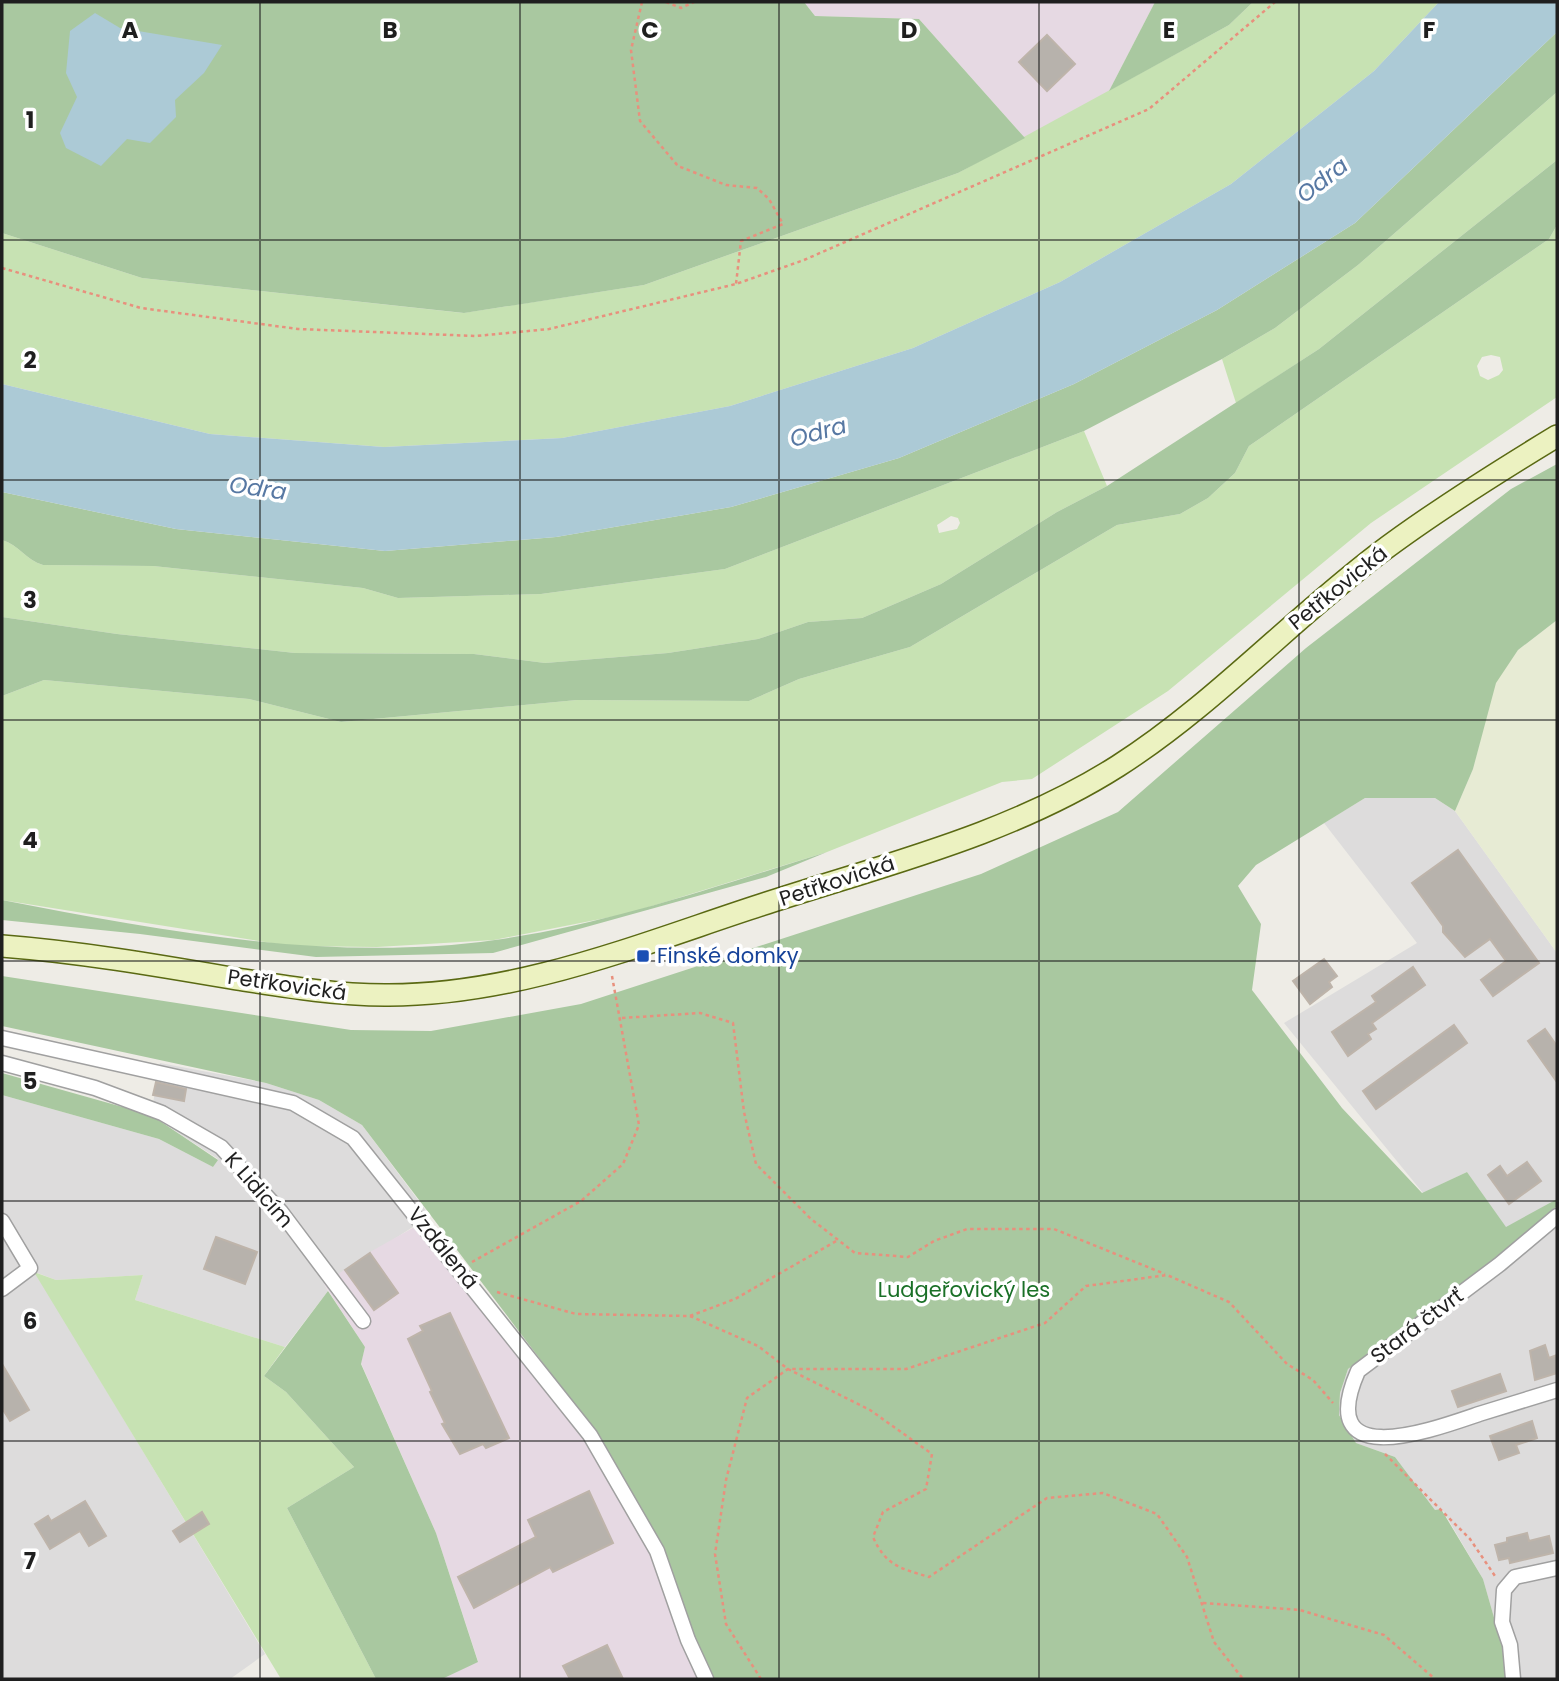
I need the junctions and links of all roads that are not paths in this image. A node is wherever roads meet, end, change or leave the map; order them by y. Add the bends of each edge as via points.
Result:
1 (1557, 436) edge
2 (2, 946) edge
3 (2, 1038) edge
4 (2, 1063) edge
5 (1557, 1216) edge
6 (2, 1221) edge
7 (2, 1289) edge
8 (363, 1321) dead end
9 (1557, 1390) edge
10 (1557, 1569) edge
11 (706, 1679) edge
12 (1513, 1679) edge

1 - 2 street, Petřkovická via 1377,554 1123,763 1069,794 971,837 607,956 486,987 389,995 313,989
3 - 11 street, Vzdálená via 293,1103 353,1138 590,1435 657,1551
4 - 8 street, K Lidicím via 94,1088 162,1113 221,1147 281,1212
5 - 9 street, Stará čtvrť via 1358,1371 1349,1392 1349,1414 1361,1432 1376,1438 1403,1438
6 - 7 street via 30,1268
10 - 12 street via 1515,1577 1504,1590 1502,1622

